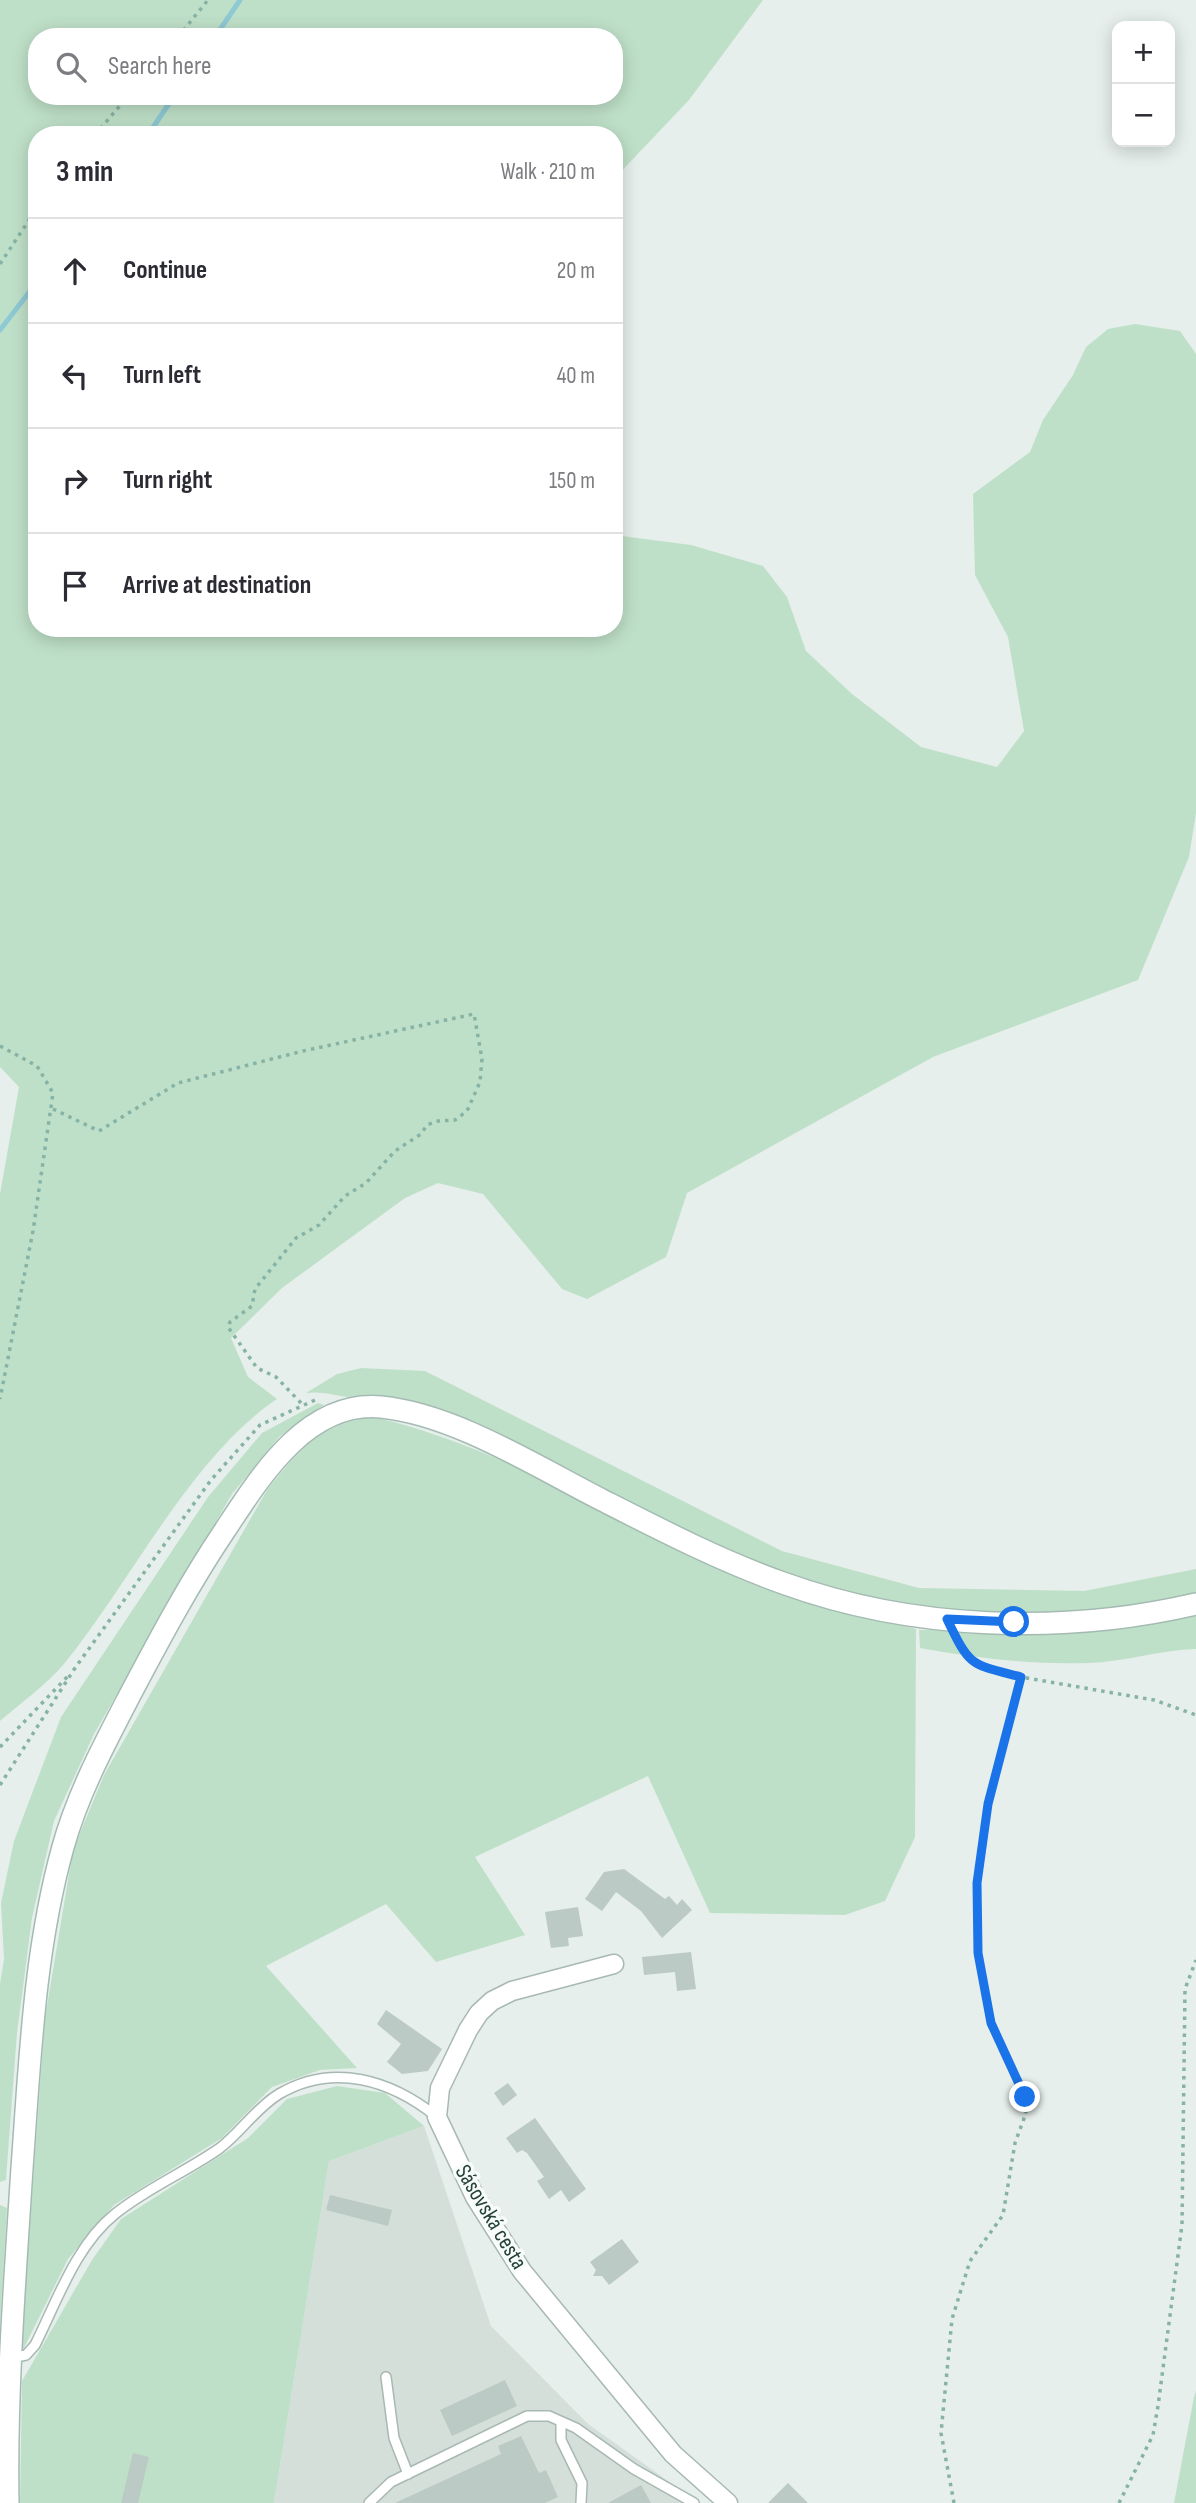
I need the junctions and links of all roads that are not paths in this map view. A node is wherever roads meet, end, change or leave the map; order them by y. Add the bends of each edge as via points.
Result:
1 (1196, 1604) edge
2 (614, 1964) dead end
3 (437, 2117) junction
4 (11, 2358) junction
5 (386, 2377) dead end
6 (561, 2422) junction
7 (408, 2474) junction
8 (8, 2503) edge
9 (369, 2503) edge
10 (582, 2503) edge
11 (694, 2503) edge
12 (727, 2503) edge

1 - 4 street via 1100,1620 947,1619 862,1606 782,1583 423,1416 364,1406 344,1410 307,1430 262,1476 204,1562 95,1764 63,1846 33,2019
2 - 3 street via 512,1991 492,2001 467,2030 440,2088
3 - 4 lane via 389,2086 360,2079 332,2077 278,2095 218,2149 115,2214 75,2264 36,2345 26,2355
3 - 12 street, Sásovská cesta via 475,2197 522,2271 673,2454
4 - 8 street
5 - 7 lane via 394,2438
6 - 7 lane via 549,2416 527,2416
6 - 10 lane via 561,2440 582,2483
6 - 11 lane
7 - 9 lane via 390,2482

